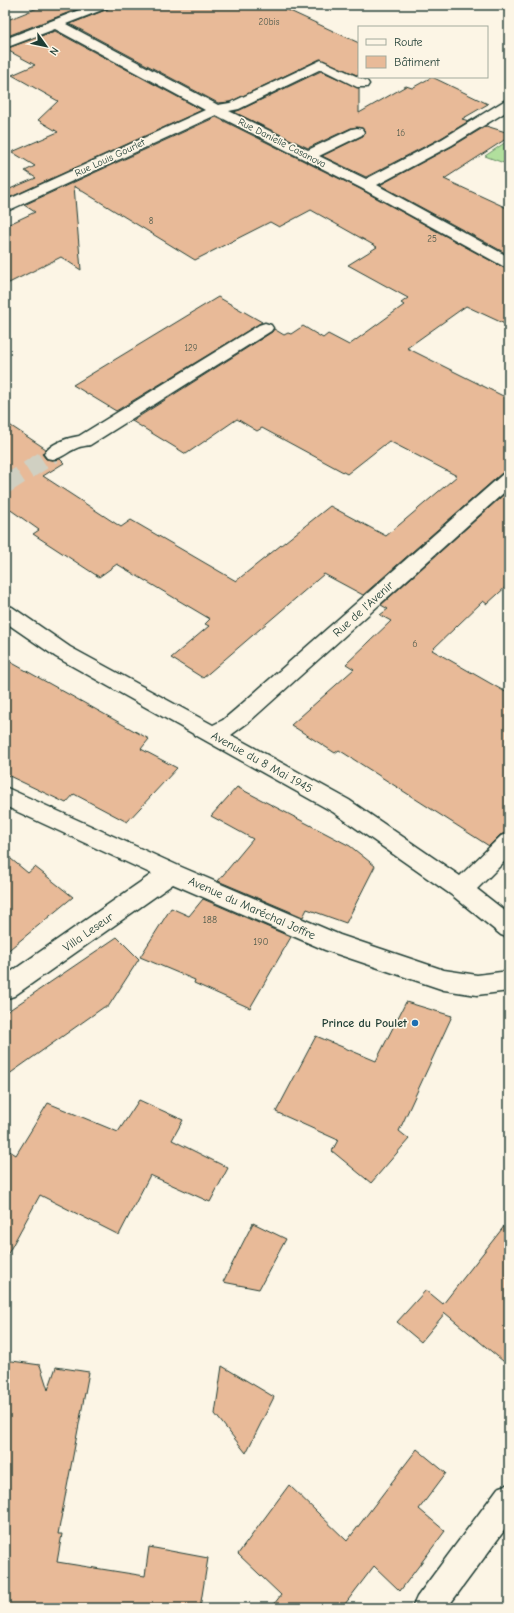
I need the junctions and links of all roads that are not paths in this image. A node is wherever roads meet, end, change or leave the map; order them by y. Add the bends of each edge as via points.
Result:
1 (103, 5) edge
2 (56, 24) junction
3 (5, 44) edge
4 (362, 84) dead end
5 (509, 104) edge
6 (216, 110) junction
7 (357, 132) dead end
8 (307, 156) junction
9 (366, 185) junction
10 (5, 207) edge
11 (509, 263) edge
12 (265, 328) dead end
13 (53, 454) tunnel mouth
14 (509, 478) edge
15 (5, 612) edge
16 (213, 735) junction
17 (5, 796) edge
18 (509, 842) edge
19 (171, 873) junction
20 (461, 889) junction
21 (509, 928) edge
22 (509, 982) edge
23 (5, 989) edge
24 (509, 1499) edge
25 (428, 1608) edge

1 - 2 street
2 - 3 street
2 - 6 street, Rue Danielle Casanova
4 - 6 street, Rue Louis Gourlet via 321,64 234,106
5 - 9 street via 447,142
6 - 8 street, Rue Danielle Casanova
6 - 10 street, Rue Louis Gourlet
7 - 8 street
8 - 9 street, Rue Danielle Casanova
9 - 11 street, Rue Danielle Casanova
12 - 13 street via 84,441 72,443
14 - 16 street, Rue de l'Avenir via 243,715
15 - 16 street, Avenue du 8 Mai 1945 via 63,652
16 - 20 street, Avenue du 8 Mai 1945 via 341,806
17 - 19 street, Avenue du Maréchal Joffre
18 - 20 street
19 - 22 street, Avenue du Maréchal Joffre via 332,943 394,964 444,980 477,984
19 - 23 street, Villa Leseur
20 - 21 street, Avenue du 8 Mai 1945
24 - 25 street

